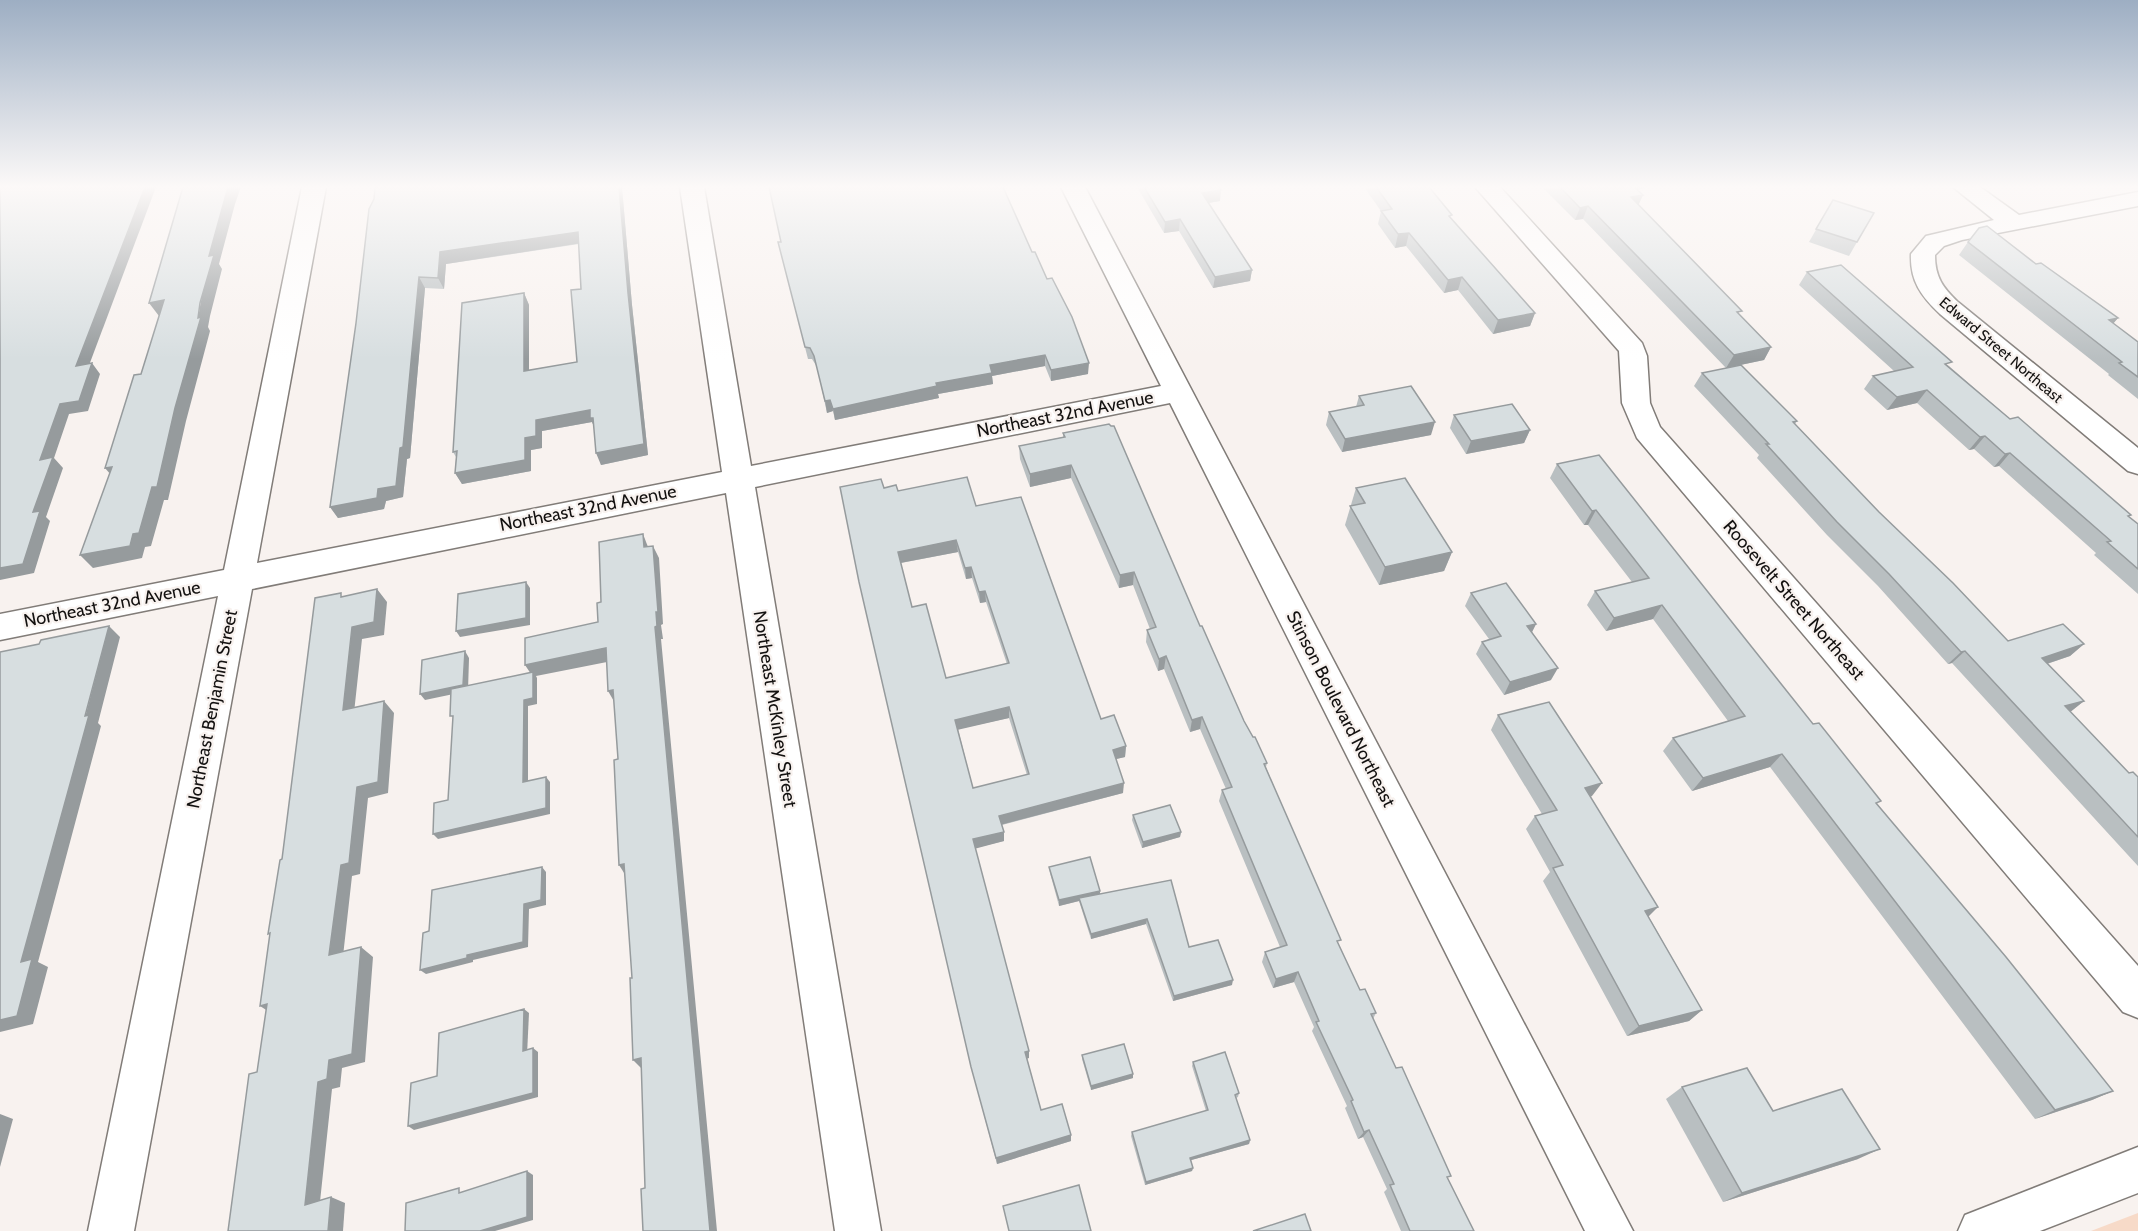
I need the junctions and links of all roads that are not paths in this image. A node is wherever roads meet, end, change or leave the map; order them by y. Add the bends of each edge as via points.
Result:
1 (304, 244) edge
2 (701, 244) edge
3 (1102, 244) edge
4 (1538, 244) edge
5 (1933, 244) edge
6 (1177, 392) junction
7 (2138, 464) edge
8 (739, 478) junction
9 (238, 579) junction
10 (0, 627) edge
11 (2138, 997) edge
12 (2138, 1170) edge
13 (111, 1231) edge
14 (858, 1231) edge
15 (1610, 1231) edge
16 (1981, 1231) edge

1 - 9 street, Northeast Benjamin Street
2 - 8 street, Northeast McKinley Street
3 - 6 street, Stinson Boulevard Northeast
4 - 11 street, Roosevelt Street Northeast via 1632,349 1636,405 1647,431
5 - 7 street, Edward Street Northeast via 1923,254 1922,271 1930,290
6 - 8 street, Northeast 32nd Avenue
6 - 15 street, Stinson Boulevard Northeast
8 - 9 street, Northeast 32nd Avenue
8 - 14 street, Northeast McKinley Street
9 - 10 street, Northeast 32nd Avenue
9 - 13 street, Northeast Benjamin Street
12 - 16 street

